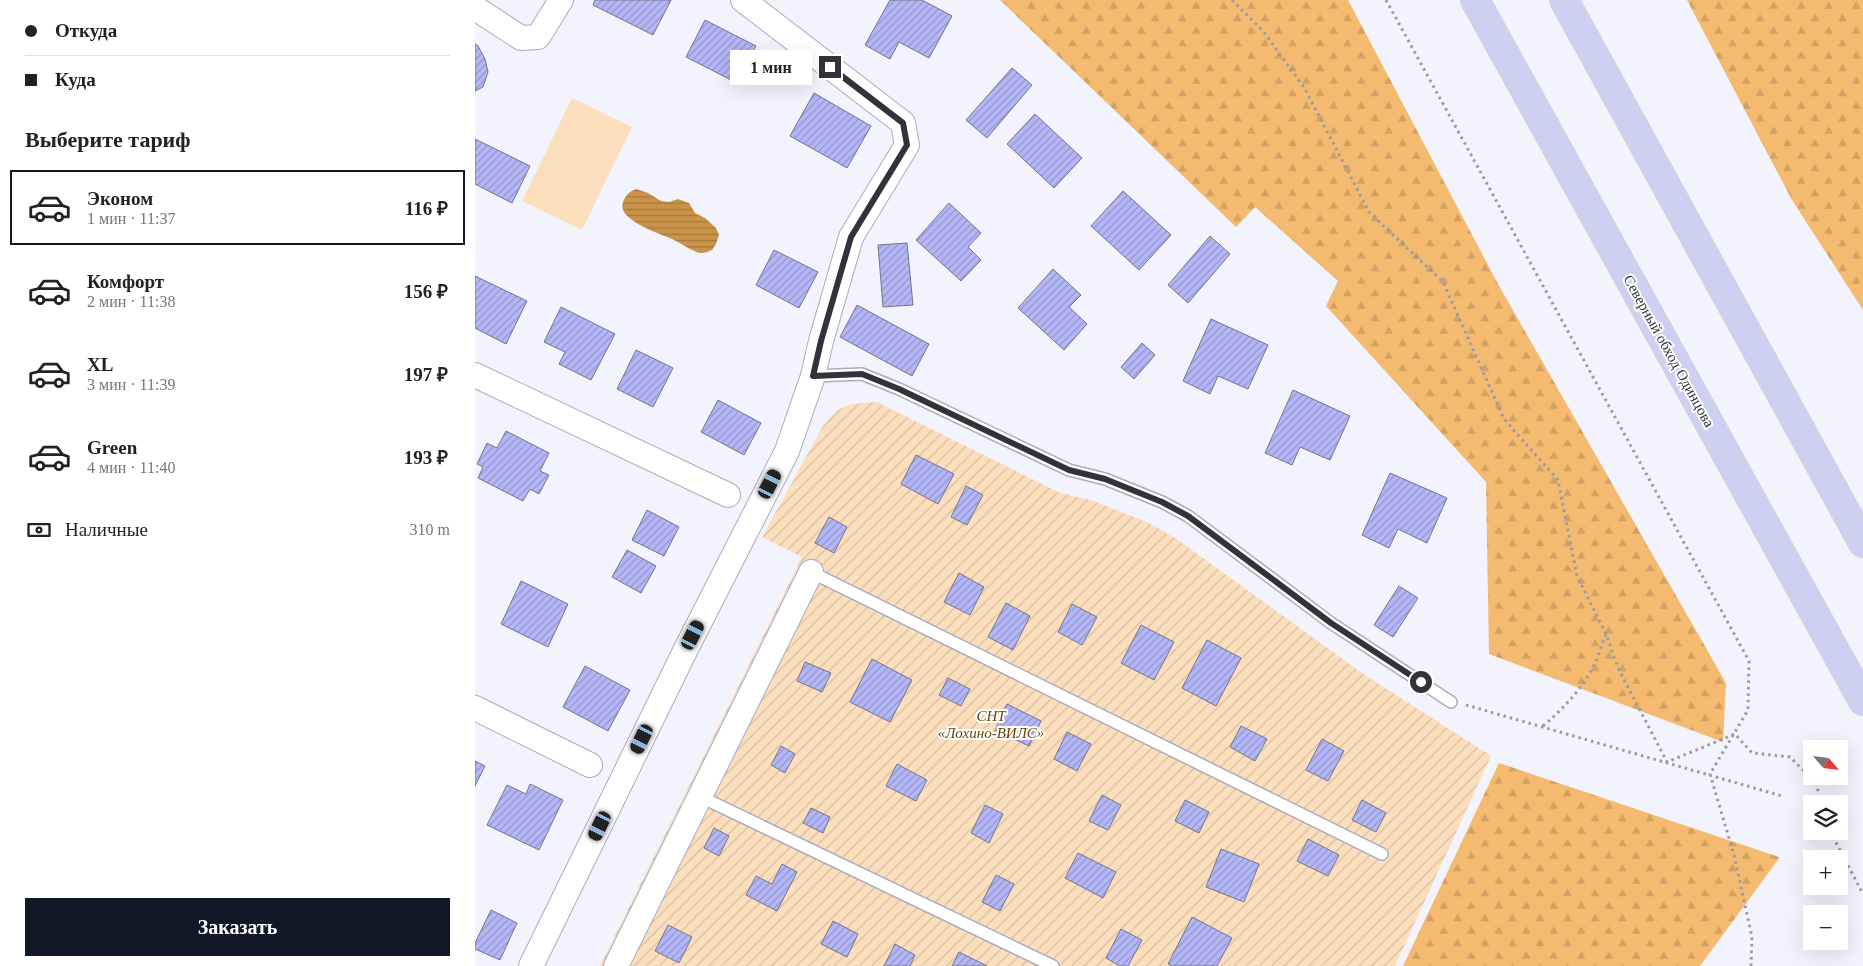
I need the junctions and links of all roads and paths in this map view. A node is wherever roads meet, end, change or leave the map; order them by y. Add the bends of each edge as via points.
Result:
1 (561, 0) edge
2 (743, 0) edge
3 (1231, 0) edge
4 (1386, 0) edge
5 (1475, 0) edge
6 (1564, 0) edge
7 (475, 8) edge
8 (475, 375) edge
9 (813, 376) junction
10 (728, 495) dead end
11 (1863, 543) edge
12 (811, 572) joint
13 (1606, 634) junction
14 (1863, 701) edge
15 (1451, 702) joint
16 (475, 708) edge
17 (1543, 727) junction
18 (1735, 734) junction
19 (1667, 762) junction
20 (590, 765) dead end
21 (1710, 774) junction
22 (1819, 795) edge
23 (699, 796) junction
24 (1782, 796) dead end
25 (1835, 840) edge
26 (1382, 854) dead end
27 (1863, 894) edge
28 (531, 966) edge
29 (616, 966) edge
30 (1053, 966) edge
31 (1751, 966) edge

1 - 7 street via 538,37 521,38
2 - 9 street via 903,123 907,145 851,237
3 - 13 path via 1263,32 1305,89 1369,212 1443,282 1504,419 1558,480 1577,576
4 - 18 path via 1749,661 1748,710
5 - 14 highway, Северный обход Одинцова
6 - 11 highway
8 - 10 street
9 - 15 lane via 862,374 1069,470 1105,479 1162,502 1188,516 1331,623
9 - 28 street via 787,451
12 - 23 street
12 - 26 lane
13 - 17 path via 1595,664 1577,692
13 - 19 path via 1619,668
15 - 17 path
16 - 20 street
17 - 19 path
18 - 19 path
18 - 21 path
18 - 22 path via 1752,753 1791,756 1817,784
19 - 21 path
21 - 24 path
21 - 31 path via 1734,855 1752,937
23 - 29 street
23 - 30 lane
25 - 27 path

